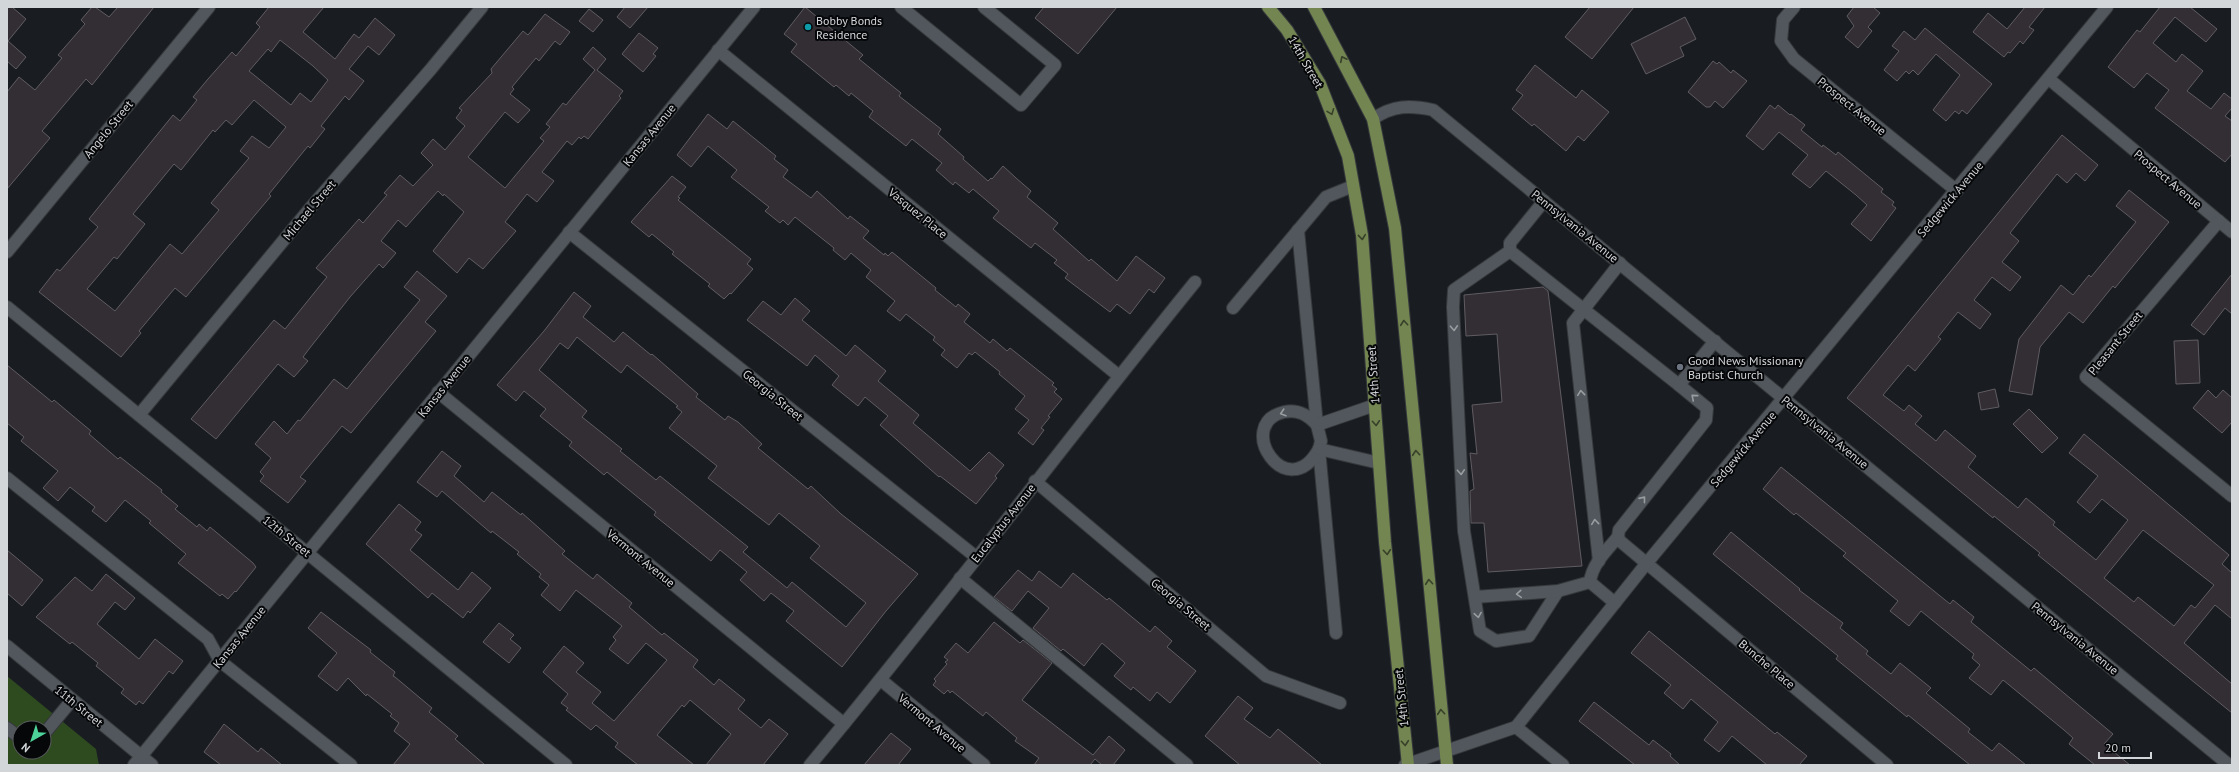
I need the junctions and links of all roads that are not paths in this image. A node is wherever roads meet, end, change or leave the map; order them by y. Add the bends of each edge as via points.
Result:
1 (209, 7) edge
2 (482, 7) edge
3 (754, 7) edge
4 (901, 7) edge
5 (984, 7) edge
6 (1268, 7) edge
7 (1314, 7) edge
8 (1794, 7) edge
9 (2107, 7) edge
10 (718, 50) junction
11 (2049, 79) junction
12 (1373, 119) junction
13 (1353, 186) junction
14 (1957, 191) junction
15 (1544, 201) junction
16 (2219, 221) junction
17 (1298, 230) junction
18 (569, 232) junction
19 (2232, 232) edge
20 (1510, 251) junction
21 (7, 252) edge
22 (1620, 263) junction
23 (1195, 282) dead end
24 (7, 307) edge
25 (1233, 308) dead end
26 (1582, 309) junction
27 (1714, 341) junction
28 (1119, 376) junction
29 (1679, 385) junction
30 (438, 392) junction
31 (1784, 399) junction
32 (1375, 405) junction
33 (139, 415) junction
34 (1317, 425) junction
35 (1319, 449) junction
36 (1379, 463) junction
37 (7, 478) edge
38 (1036, 481) junction
39 (2232, 496) edge
40 (1618, 533) junction
41 (308, 554) junction
42 (976, 558) junction
43 (1599, 561) junction
44 (1646, 564) junction
45 (960, 578) junction
46 (1590, 582) junction
47 (1558, 591) junction
48 (1474, 597) junction
49 (1615, 603) junction
50 (1336, 633) dead end
51 (7, 646) edge
52 (220, 661) junction
53 (881, 680) junction
54 (72, 700) junction
55 (1340, 703) dead end
56 (52, 724) edge
57 (844, 724) junction
58 (1516, 727) junction
59 (1444, 750) junction
60 (138, 761) edge
61 (152, 765) edge
62 (351, 765) edge
63 (566, 765) edge
64 (810, 765) edge
65 (984, 765) edge
66 (1187, 765) edge
67 (1407, 765) edge
68 (1447, 765) edge
69 (1563, 765) edge
70 (1887, 765) edge
71 (2229, 765) edge

1 - 21 street, Angelo Street
2 - 33 street, Michael Street via 312,206
3 - 10 street, Kansas Avenue
4 - 5 street via 1021,105 1055,65
6 -> 13 main road, 14th Street via 1287,30 1320,84 1348,156
12 -> 7 main road
8 - 14 street, Prospect Avenue via 1783,20 1781,41 1794,59
9 - 11 street, Sedgewick Avenue
10 - 18 street, Kansas Avenue
10 - 28 street, Vasquez Place
11 - 14 street, Sedgewick Avenue
11 - 16 street, Prospect Avenue
12 - 15 street, Pennsylvania Avenue via 1384,111 1412,106 1433,110
59 -> 12 main road via 1395,228
13 - 17 street via 1326,197
13 -> 32 main road, 14th Street via 1362,235
14 - 31 street, Sedgewick Avenue
15 - 20 street via 1510,243
15 - 22 street, Pennsylvania Avenue
16 - 19 street, Prospect Avenue
16 - 39 street, Pleasant Street via 2086,377
17 - 25 street
17 - 34 street
18 - 30 street, Kansas Avenue
18 - 42 street, Georgia Street
20 - 26 street
20 -> 48 street via 1454,290 1453,315 1464,531
22 - 26 street
22 - 27 street, Pennsylvania Avenue
23 - 28 street, Eucalyptus Avenue
24 - 33 street, 12th Street
26 - 29 street
43 -> 26 street via 1573,324
27 - 29 street
27 - 31 street, Pennsylvania Avenue
28 - 38 street, Eucalyptus Avenue
40 -> 29 street via 1706,420 1707,408
30 - 41 street, Kansas Avenue
30 - 57 street, Vermont Avenue
31 - 44 street, Sedgewick Avenue
31 - 71 street, Pennsylvania Avenue
32 - 34 street
32 -> 36 main road, 14th Street
33 - 41 street, 12th Street
34 - 35 street via 1321,441
34 -> 35 street via 1302,413 1283,412 1268,424 1263,443 1272,460 1279,466 1289,468 1307,464
35 - 36 street
35 - 50 street
36 -> 67 main road, 14th Street
37 - 52 street via 208,639
38 - 42 street, Eucalyptus Avenue
38 - 55 street, Georgia Street via 1266,676
40 - 43 street
40 - 44 street, Bunche Place via 1620,542
41 - 52 street, Kansas Avenue
41 - 63 street, 12th Street
42 - 45 street, Eucalyptus Avenue
43 - 46 street via 1591,574
44 - 49 street, Sedgewick Avenue
44 - 70 street, Bunche Place
45 - 53 street, Eucalyptus Avenue
45 - 66 street
46 - 47 street
46 - 49 street
47 -> 48 street
48 -> 47 street via 1480,631 1496,641 1529,636
49 - 58 street, Sedgewick Avenue
51 - 54 street, 11th Street
52 - 60 street, Kansas Avenue
52 - 62 street
53 - 57 street, Eucalyptus Avenue
53 - 65 street, Vermont Avenue
54 - 56 street
54 - 60 street, 11th Street
57 - 64 street, Eucalyptus Avenue
58 - 59 street
58 - 69 street
59 - 67 street
59 - 68 main road
60 - 61 street, 11th Street

